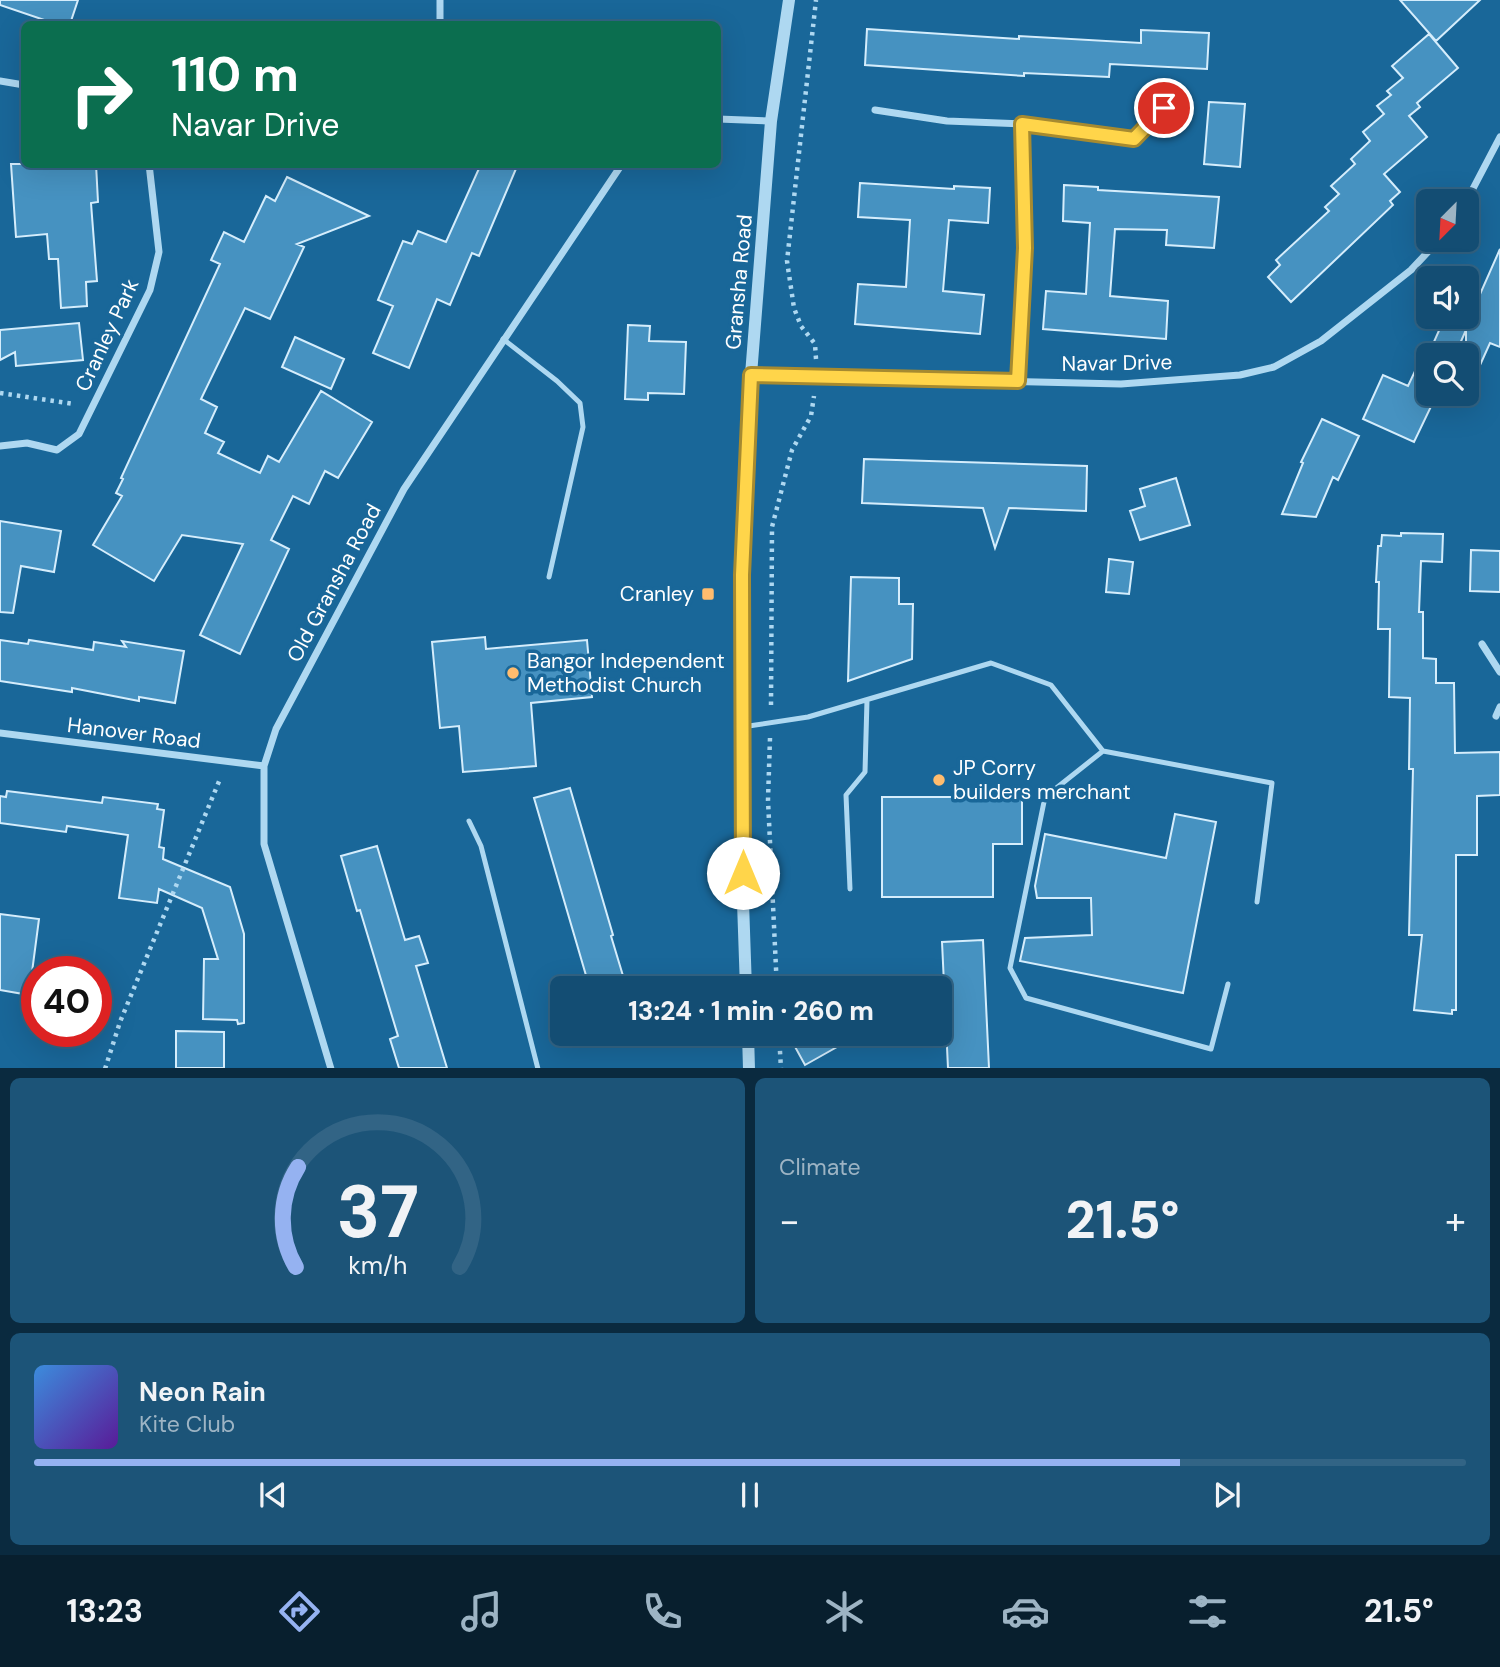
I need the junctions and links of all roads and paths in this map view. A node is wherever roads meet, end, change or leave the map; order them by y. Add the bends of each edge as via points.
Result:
1 (440, 0) edge
2 (789, 0) edge
3 (816, 0) edge
4 (439, 21) edge
5 (0, 81) edge
6 (21, 84) edge
7 (1164, 108) dead end
8 (875, 110) dead end
9 (721, 119) edge
10 (771, 121) junction
11 (1022, 124) junction
12 (1500, 137) edge
13 (149, 168) edge
14 (619, 168) edge
15 (1473, 189) edge
16 (1427, 252) edge
17 (503, 339) junction
18 (751, 375) junction
19 (817, 376) junction
20 (1018, 381) junction
21 (0, 393) edge
22 (93, 407) junction
23 (0, 446) edge
24 (549, 577) dead end
25 (1482, 644) dead end
26 (1500, 672) edge
27 (867, 700) junction
28 (1500, 707) edge
29 (1496, 716) dead end
30 (771, 722) junction
31 (742, 727) junction
32 (0, 733) edge
33 (1103, 751) junction
34 (227, 762) junction
35 (264, 766) junction
36 (469, 821) dead end
37 (849, 889) dead end
38 (1257, 902) dead end
39 (746, 976) edge
40 (775, 976) edge
41 (1228, 984) dead end
42 (748, 1046) edge
43 (779, 1046) edge
44 (104, 1068) edge
45 (331, 1068) edge
46 (538, 1068) edge
47 (749, 1068) edge
48 (780, 1068) edge

1 - 4 street
2 - 10 street, Gransha Road
3 - 19 path via 787,261 794,308 815,344
5 - 6 street
7 - 11 street via 1134,139
8 - 11 street via 947,121
9 - 10 street
10 - 18 street, Gransha Road
11 - 20 street via 1025,248
12 - 15 street
13 - 22 street, Cranley Park via 159,252 150,289
14 - 17 street, Old Gransha Road
16 - 20 street, Navar Drive via 1362,311 1274,367 1240,375 1122,384
17 - 24 lane via 580,403 583,427
17 - 35 street, Old Gransha Road via 404,489 276,729
18 - 19 street, Navar Drive
18 - 31 street, Gransha Road via 742,575
19 - 20 street, Navar Drive
19 - 30 path via 811,416 792,450 772,527
21 - 22 path
22 - 23 street, Cranley Park via 79,434 57,450 27,443
25 - 26 street
27 - 30 lane
27 - 33 lane via 991,663 1051,685
27 - 37 lane via 864,772 846,795
28 - 29 street
30 - 31 lane
30 - 40 path via 768,800
31 - 39 street, Gransha Road
32 - 34 street, Hanover Road
33 - 38 lane via 1272,783
33 - 41 lane via 1045,797 1010,968 1020,988 1026,998 1212,1049
34 - 35 street, Hanover Road
34 - 44 path
35 - 45 street, Old Gransha Road via 264,844
36 - 46 lane via 481,846
42 - 47 street
43 - 48 path

